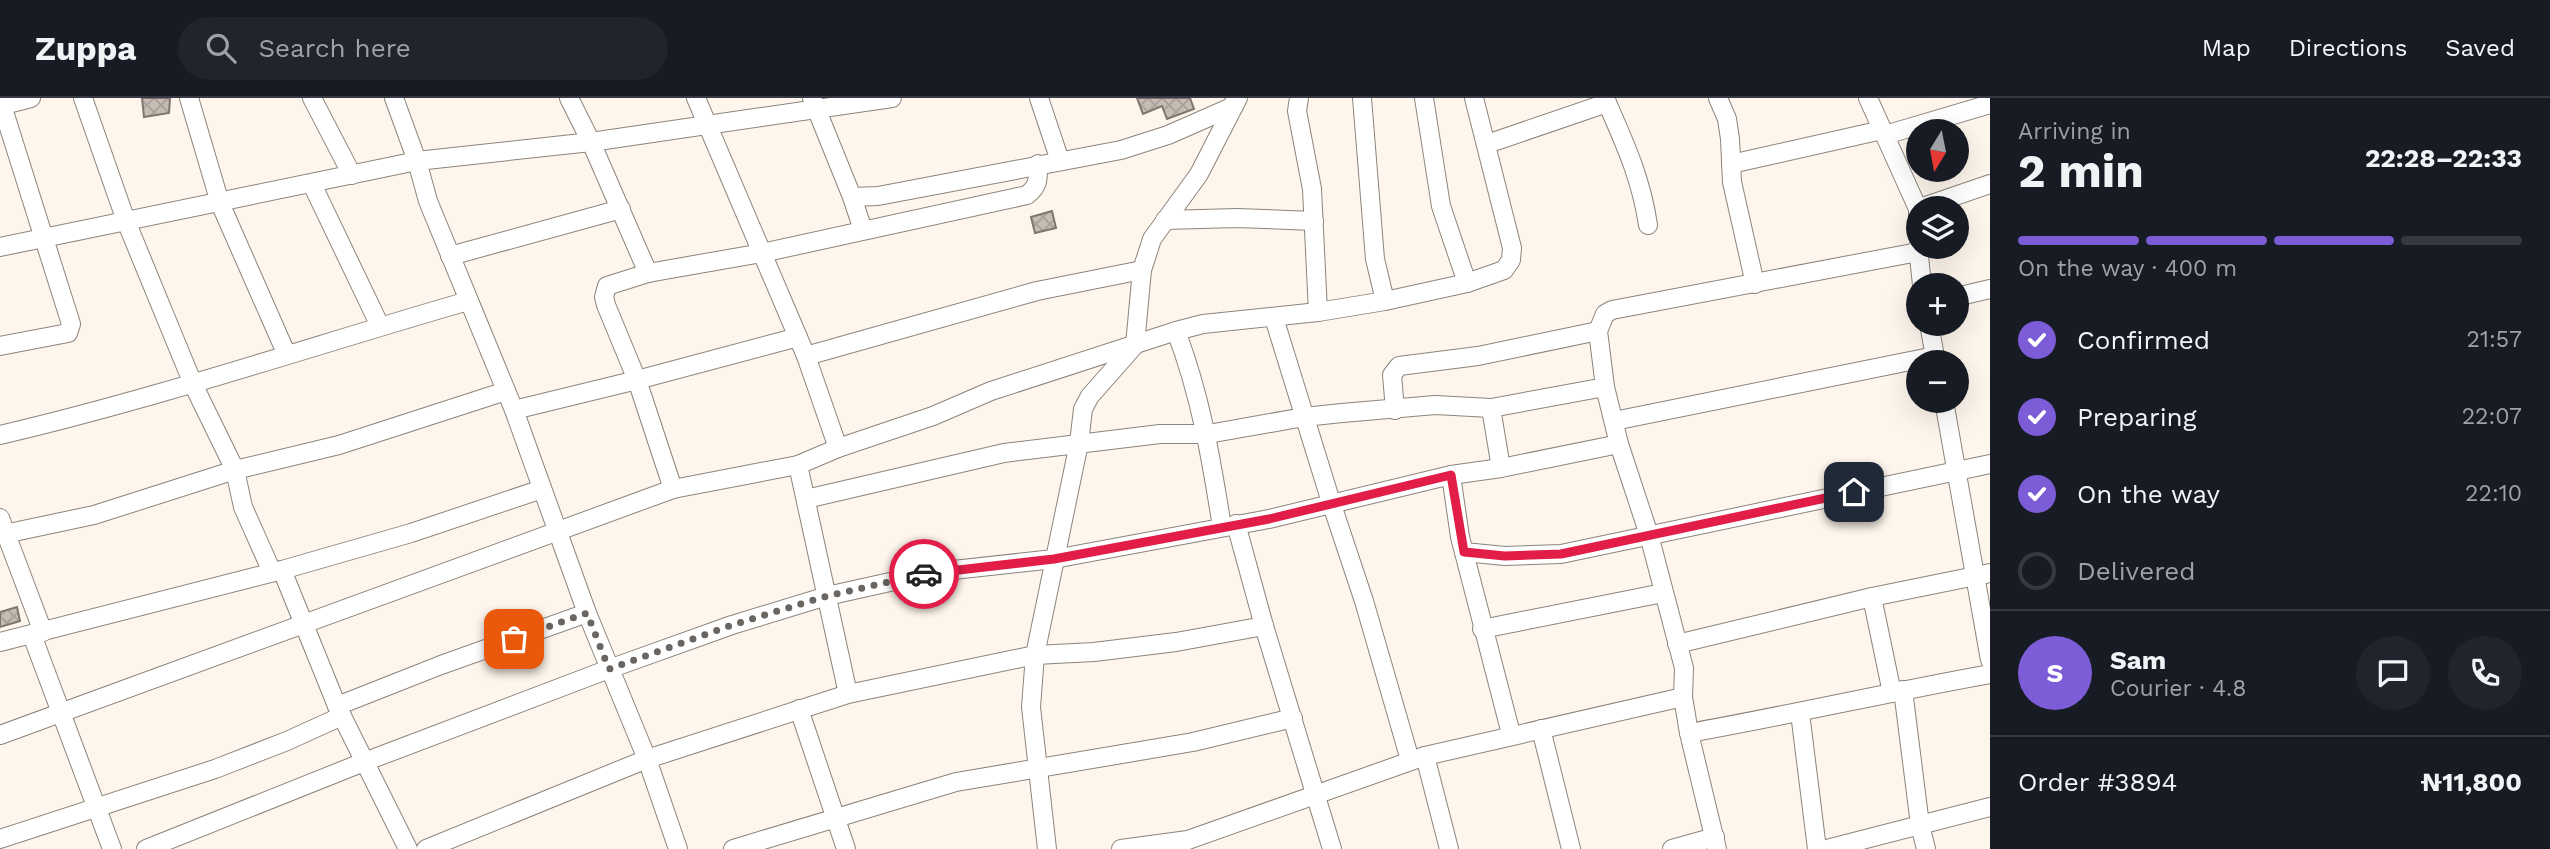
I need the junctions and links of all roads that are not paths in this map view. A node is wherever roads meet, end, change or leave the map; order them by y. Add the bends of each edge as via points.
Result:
1 (31, 98) edge
2 (83, 98) edge
3 (189, 98) edge
4 (312, 98) edge
5 (394, 98) edge
6 (569, 98) edge
7 (696, 98) edge
8 (892, 98) edge
9 (1039, 98) edge
10 (1299, 98) edge
11 (1362, 98) edge
12 (1424, 98) edge
13 (1474, 98) edge
14 (1718, 98) edge
15 (1868, 98) edge
16 (1234, 101) edge
17 (1606, 101) edge
18 (1989, 102) edge
19 (1, 103) edge
20 (815, 104) edge
21 (710, 125) junction
22 (1884, 133) junction
23 (591, 142) junction
24 (1487, 144) junction
25 (418, 161) junction
26 (1060, 161) junction
27 (1038, 164) junction
28 (1731, 164) junction
29 (352, 175) junction
30 (312, 184) junction
31 (1990, 184) edge
32 (1912, 196) edge
33 (1955, 196) edge
34 (852, 197) junction
35 (220, 204) junction
36 (621, 209) junction
37 (126, 220) junction
38 (1166, 220) junction
39 (1314, 221) junction
40 (1648, 225) dead end
41 (863, 230) junction
42 (43, 238) junction
43 (0, 247) edge
44 (1906, 252) edge
45 (762, 253) junction
46 (450, 256) junction
47 (1142, 270) junction
48 (648, 273) junction
49 (1466, 284) junction
50 (1755, 284) junction
51 (1990, 289) edge
52 (1969, 294) edge
53 (1385, 301) junction
54 (468, 302) junction
55 (1318, 312) junction
56 (1274, 318) junction
57 (380, 326) junction
58 (1176, 331) junction
59 (1598, 331) junction
60 (798, 337) junction
61 (1135, 345) junction
62 (0, 346) edge
63 (286, 354) junction
64 (806, 356) junction
65 (1906, 365) edge
66 (637, 380) junction
67 (193, 384) junction
68 (1605, 387) junction
69 (506, 391) junction
70 (1491, 408) junction
71 (514, 410) junction
72 (1395, 410) junction
73 (1946, 413) edge
74 (1304, 416) junction
75 (1614, 421) junction
76 (1208, 434) junction
77 (0, 435) edge
78 (1079, 443) junction
79 (1619, 444) junction
80 (838, 448) junction
81 (1990, 464) edge
82 (798, 465) junction
83 (1502, 468) junction
84 (235, 470) junction
85 (1957, 470) junction
86 (1451, 475) junction
87 (542, 489) junction
88 (673, 489) junction
89 (806, 499) junction
90 (1331, 502) junction
91 (1229, 526) junction
92 (2, 529) edge
93 (558, 531) junction
94 (1649, 535) junction
95 (1464, 552) junction
96 (1054, 559) junction
97 (277, 571) junction
98 (1982, 574) edge
99 (1663, 593) junction
100 (827, 596) junction
101 (1871, 597) junction
102 (587, 613) junction
103 (304, 624) junction
104 (1264, 626) junction
105 (1482, 629) junction
106 (37, 633) junction
107 (0, 642) edge
108 (1677, 644) junction
109 (1035, 655) junction
110 (1990, 660) edge
111 (609, 669) junction
112 (1990, 674) edge
113 (1897, 691) junction
114 (848, 694) junction
115 (1683, 697) junction
116 (799, 709) junction
117 (339, 711) junction
118 (60, 713) junction
119 (1800, 713) junction
120 (1293, 718) junction
121 (1541, 729) junction
122 (1689, 733) junction
123 (1511, 734) junction
124 (0, 735) edge
125 (1417, 758) junction
126 (647, 759) junction
127 (364, 762) junction
128 (1038, 766) junction
129 (1317, 795) junction
130 (96, 807) junction
131 (1990, 807) edge
132 (836, 816) junction
133 (1920, 825) junction
134 (0, 839) edge
135 (1716, 843) edge
136 (1189, 844) edge
137 (112, 849) edge
138 (146, 849) edge
139 (408, 849) edge
140 (426, 849) edge
141 (678, 849) edge
142 (733, 849) edge
143 (846, 849) edge
144 (1047, 849) edge
145 (1121, 849) edge
146 (1332, 849) edge
147 (1449, 849) edge
148 (1571, 849) edge
149 (1672, 849) edge
150 (1817, 849) edge
151 (1828, 849) edge
152 (1926, 849) edge

1 - 19 street
2 - 37 street
3 - 35 street
4 - 29 street
5 - 25 street
6 - 23 street
7 - 21 street
8 - 20 street
9 - 26 street
10 - 39 street via 1297,111
11 - 53 street via 1375,259
12 - 49 street via 1444,219
13 - 24 street
14 - 28 street via 1727,119
15 - 22 street
16 - 26 street via 1121,150
16 - 38 street via 1199,174
17 - 24 street
17 - 40 street via 1634,164
18 - 22 street
19 - 42 street
20 - 21 street
20 - 34 street
21 - 23 street
21 - 45 street
22 - 28 street
22 - 32 street
23 - 25 street
23 - 36 street
24 - 49 street via 1511,260 1504,270
25 - 29 street
25 - 46 street
26 - 27 street
27 - 34 street via 878,196
27 - 41 street via 1038,181 1027,195
28 - 50 street
29 - 30 street
30 - 35 street
30 - 57 street
31 - 33 street
34 - 41 street
35 - 37 street
35 - 63 street
36 - 46 street
36 - 48 street
37 - 42 street
37 - 67 street
38 - 39 street
38 - 47 street via 1152,239
39 - 55 street
41 - 45 street
42 - 43 street
42 - 62 street via 71,329 61,335
44 - 50 street
45 - 48 street
45 - 60 street
46 - 54 street
47 - 61 street
47 - 64 street via 1037,291
48 - 66 street via 614,282 604,296
49 - 53 street
50 - 59 street via 1612,310 1605,314
51 - 52 street
53 - 55 street
54 - 57 street
54 - 69 street
55 - 56 street
56 - 58 street
56 - 74 street
57 - 63 street
58 - 61 street
58 - 76 street
59 - 68 street
59 - 72 street via 1478,356 1399,366 1392,375
60 - 64 street
60 - 66 street
61 - 78 street via 1083,409
61 - 80 street via 1042,373
63 - 67 street
64 - 80 street
65 - 75 street
66 - 71 street
66 - 88 street
67 - 77 street
67 - 84 street
68 - 70 street
68 - 75 street
69 - 71 street
69 - 84 street via 339,445
70 - 72 street via 1435,405
70 - 83 street
71 - 87 street
72 - 74 street
73 - 85 street
74 - 76 street
74 - 90 street
75 - 79 street
76 - 78 street
76 - 91 street
78 - 89 street via 1004,453
78 - 96 street
79 - 83 street
79 - 94 street
80 - 82 street
81 - 85 street
82 - 88 street
82 - 89 street
83 - 86 street
84 - 92 street via 94,515
84 - 97 street via 243,507
85 - 94 street
85 - 98 street
86 - 90 street
86 - 95 street
87 - 93 street
87 - 97 street
88 - 93 street
89 - 100 street
90 - 91 street
90 - 125 street
91 - 96 street
91 - 104 street
92 - 106 street
93 - 102 street
93 - 103 street
94 - 95 street via 1561,554
94 - 99 street
95 - 105 street
96 - 100 street via 935,572
96 - 109 street
97 - 103 street
97 - 106 street
98 - 101 street
98 - 110 street
99 - 105 street
99 - 108 street
100 - 111 street
100 - 114 street
101 - 108 street
101 - 113 street
102 - 111 street
102 - 117 street via 441,665
103 - 117 street
103 - 118 street
104 - 109 street via 1176,642
104 - 120 street
105 - 123 street
106 - 107 street
106 - 118 street
108 - 115 street via 1684,668
109 - 114 street
109 - 128 street via 1031,707
111 - 126 street
111 - 127 street
112 - 113 street
113 - 119 street
113 - 133 street
114 - 116 street
115 - 121 street
115 - 122 street
116 - 126 street
116 - 132 street
117 - 127 street
117 - 130 street via 287,741
118 - 124 street
118 - 130 street
119 - 122 street
119 - 150 street
120 - 128 street via 1193,742
120 - 129 street
121 - 123 street
121 - 148 street
122 - 135 street
123 - 125 street
125 - 129 street
125 - 147 street
126 - 140 street
126 - 141 street
127 - 138 street
127 - 139 street
128 - 132 street via 956,782
128 - 144 street
129 - 136 street
129 - 146 street
130 - 134 street
130 - 137 street
131 - 133 street
132 - 142 street
132 - 143 street
133 - 151 street
133 - 152 street
135 - 149 street
136 - 145 street

